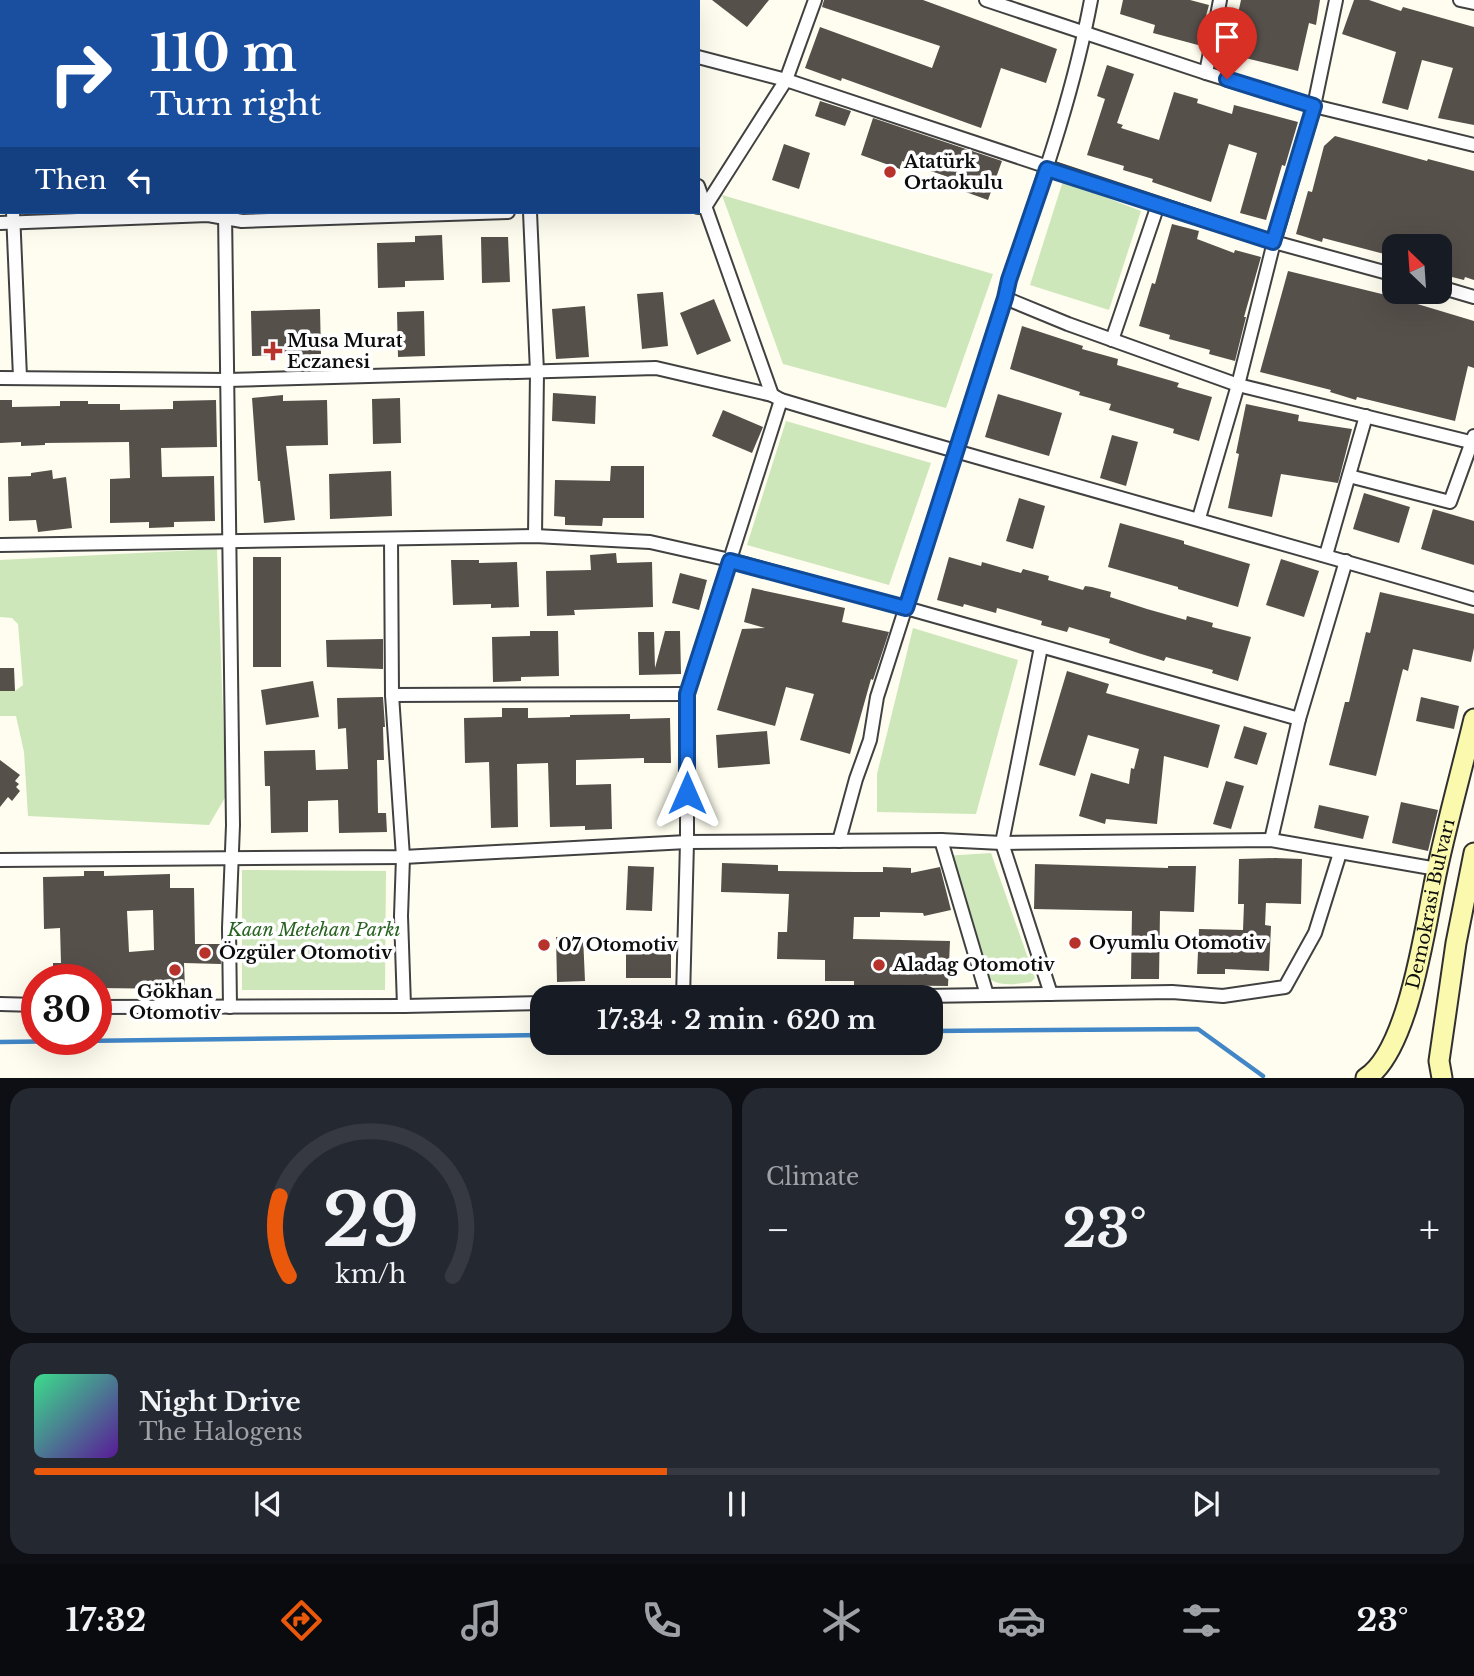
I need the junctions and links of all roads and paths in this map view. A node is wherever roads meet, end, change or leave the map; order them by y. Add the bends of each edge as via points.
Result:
1 (815, 0) edge
2 (986, 0) edge
3 (1091, 0) edge
4 (1220, 0) edge
5 (1336, 0) edge
6 (1460, 0) edge
7 (1474, 4) edge
8 (1085, 34) junction
9 (700, 58) edge
10 (1206, 73) junction
11 (786, 80) junction
12 (1314, 106) junction
13 (1474, 145) edge
14 (1047, 169) junction
15 (1158, 205) junction
16 (702, 207) edge
17 (369, 214) edge
18 (530, 214) edge
19 (225, 215) edge
20 (14, 217) edge
21 (0, 223) edge
22 (1273, 242) junction
23 (1382, 271) edge
24 (1452, 291) edge
25 (1474, 297) edge
26 (1005, 298) junction
27 (1112, 340) junction
28 (537, 372) junction
29 (20, 377) junction
30 (0, 378) edge
31 (227, 380) junction
32 (1238, 385) junction
33 (777, 397) junction
34 (1366, 416) junction
35 (1473, 440) edge
36 (956, 452) junction
37 (1349, 476) junction
38 (1199, 518) junction
39 (535, 536) junction
40 (391, 539) junction
41 (228, 543) junction
42 (0, 545) edge
43 (1326, 555) junction
44 (730, 561) junction
45 (1346, 561) junction
46 (1474, 598) edge
47 (906, 608) junction
48 (1041, 647) junction
49 (687, 694) junction
50 (392, 695) junction
51 (1298, 719) junction
52 (1474, 719) edge
53 (941, 840) junction
54 (1270, 840) junction
55 (839, 841) junction
56 (687, 842) junction
57 (1002, 843) junction
58 (1340, 853) junction
59 (1474, 853) edge
60 (403, 857) junction
61 (232, 858) junction
62 (0, 860) edge
63 (1437, 869) junction
64 (1472, 875) edge
65 (683, 985) edge
66 (1051, 994) junction
67 (987, 995) junction
68 (943, 996) edge
69 (530, 1003) edge
70 (0, 1004) edge
71 (21, 1005) edge
72 (404, 1006) junction
73 (112, 1007) edge
74 (230, 1007) junction
75 (1388, 1050) junction
76 (1366, 1077) edge
77 (1385, 1077) edge
78 (1442, 1077) edge

1 - 11 street
2 - 8 street
3 - 8 street
4 - 10 street
5 - 12 street
6 - 7 street
8 - 10 street
8 - 14 street
9 - 11 street
10 - 12 street
11 - 14 street
11 - 16 street
12 - 13 street
12 - 22 street
14 - 15 street
14 - 26 street
15 - 22 street
15 - 27 street
16 - 33 street
17 - 19 street via 242,221
18 - 28 street
19 - 20 street
19 - 31 street
20 - 21 street
20 - 29 street
22 - 23 street
22 - 32 street
24 - 25 street
26 - 27 street
26 - 36 street
27 - 32 street
28 - 31 street
28 - 33 street via 656,368
28 - 39 street
29 - 30 street
29 - 31 street
31 - 41 street
32 - 34 street
32 - 38 street
33 - 36 street
33 - 44 street
34 - 35 street
34 - 37 street
35 - 37 street via 1450,502
36 - 38 street
36 - 47 street
37 - 43 street
38 - 43 street
39 - 40 street
39 - 44 street via 650,542
40 - 41 street
40 - 50 street
41 - 42 street
41 - 61 street
43 - 45 street
44 - 47 street
44 - 49 street
45 - 46 street
45 - 51 street
47 - 48 street
47 - 55 street
48 - 51 street
48 - 57 street
49 - 50 street
49 - 56 street
50 - 60 street
51 - 54 street
52 - 63 main road, Demokrasi Bulvarı
53 - 55 street
53 - 57 street
53 - 67 street
54 - 57 street
54 - 58 street
55 - 56 street
56 - 60 street
56 - 65 street
57 - 66 street
58 - 63 street
58 - 66 street via 1315,933 1285,987 1223,996
59 - 64 main road, Demokrasi Bulvarı
60 - 61 street
60 - 72 street
61 - 62 street
61 - 74 street
63 - 75 main road, Demokrasi Bulvarı via 1411,997
64 - 78 main road, Demokrasi Bulvarı via 1456,943 1439,1061
66 - 67 street
67 - 68 street
69 - 72 street
70 - 71 street
72 - 74 street
73 - 74 street
75 - 76 main road, Demokrasi Bulvarı
75 - 77 main road

